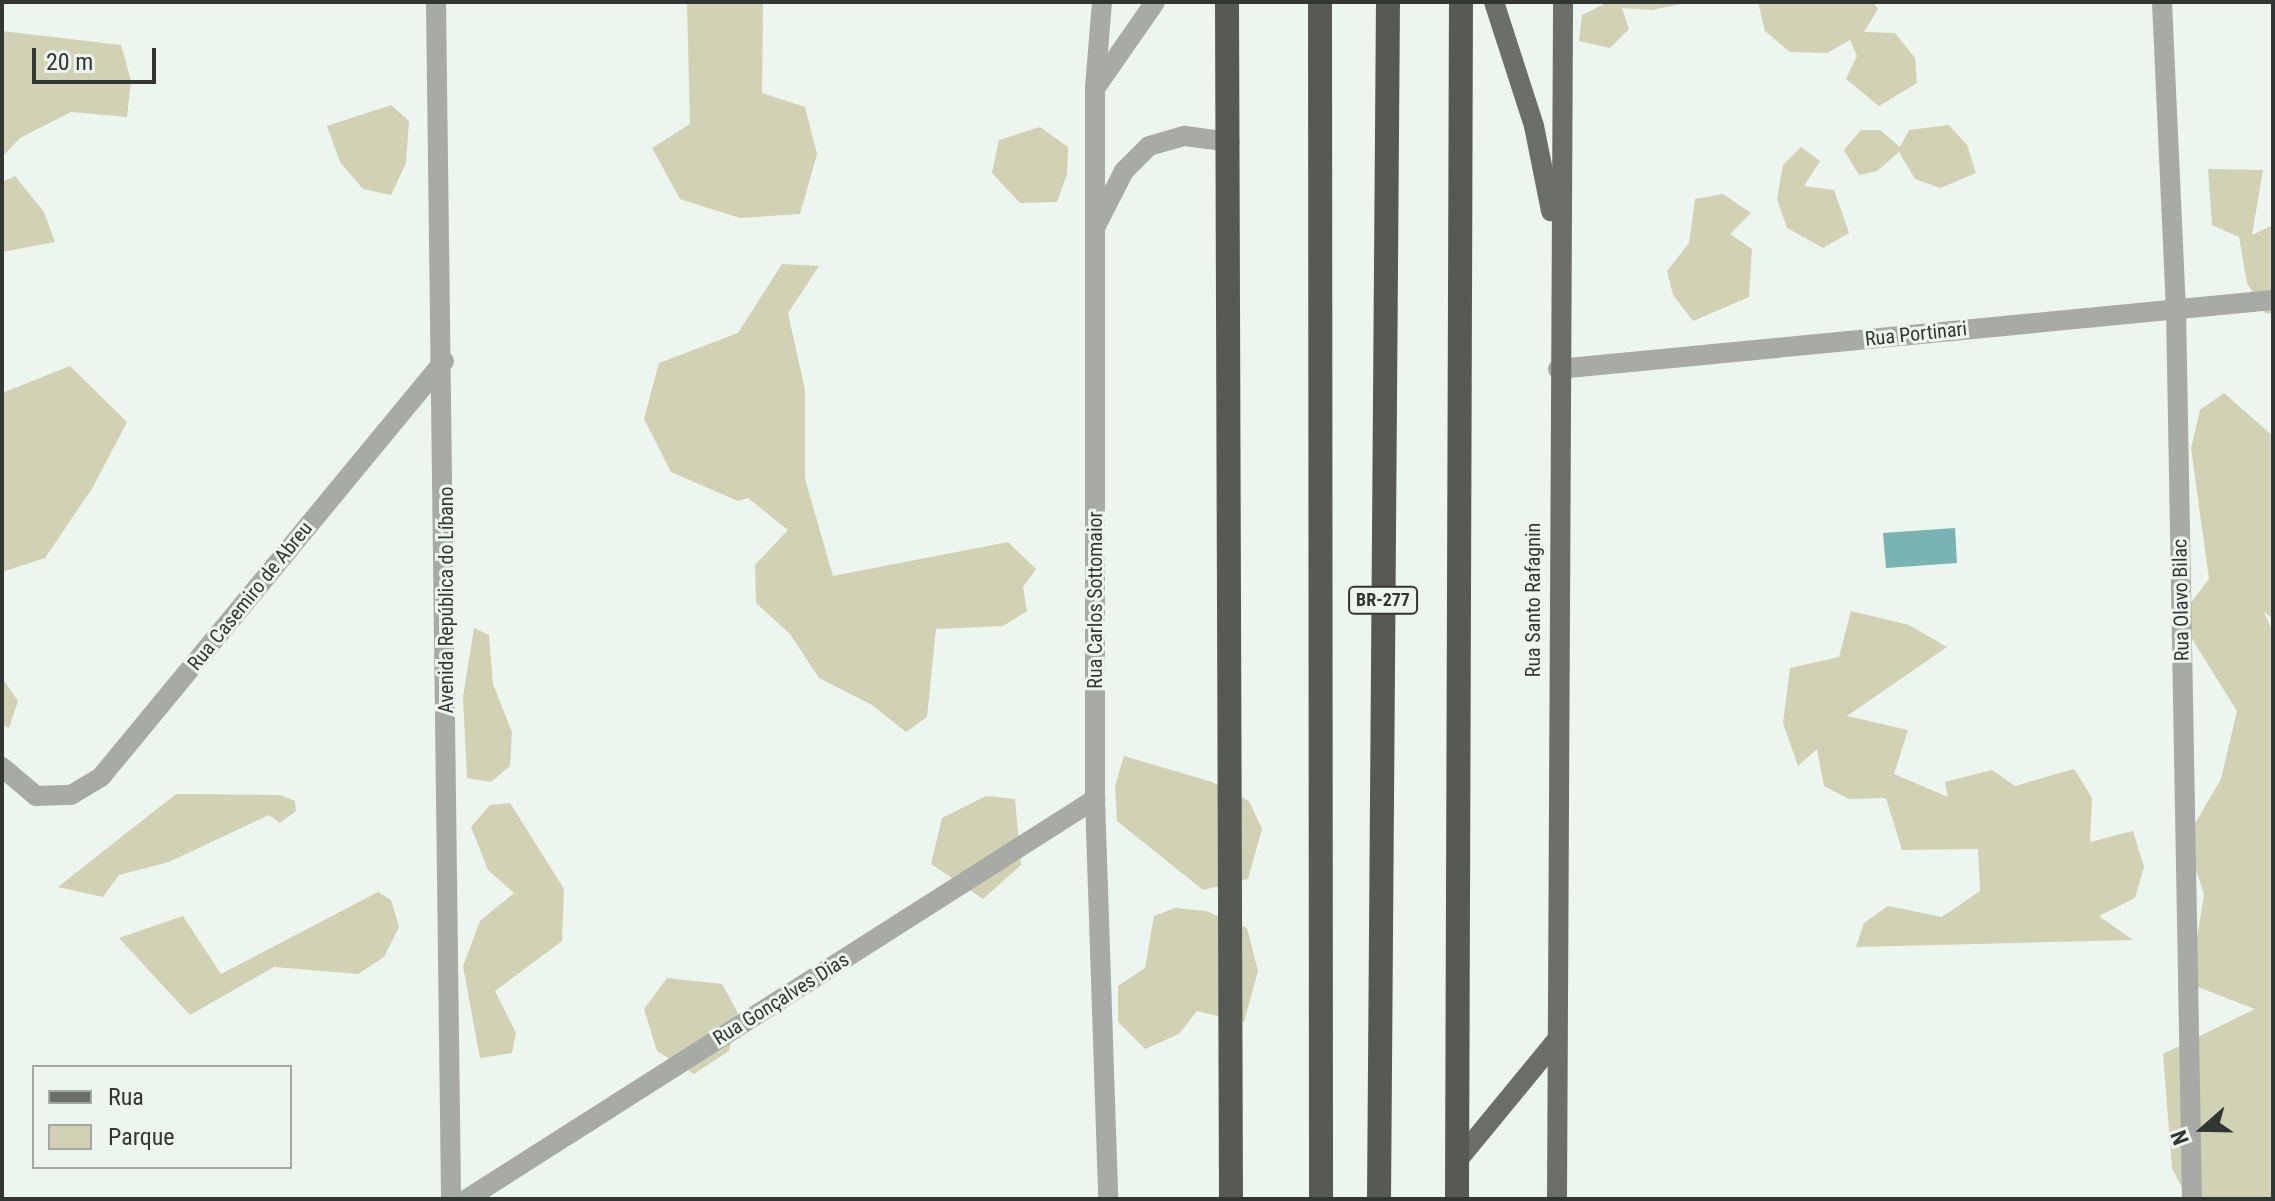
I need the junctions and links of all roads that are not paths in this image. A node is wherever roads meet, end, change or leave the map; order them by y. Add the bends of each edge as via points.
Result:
1 (436, 2) edge
2 (1102, 2) edge
3 (1155, 2) edge
4 (1227, 2) edge
5 (1320, 2) edge
6 (1388, 2) edge
7 (1461, 2) edge
8 (1494, 2) edge
9 (1563, 2) edge
10 (2162, 2) edge
11 (1095, 88) junction
12 (1230, 142) junction
13 (1094, 230) junction
14 (1559, 254) junction
15 (2273, 300) edge
16 (2176, 309) junction
17 (444, 361) junction
18 (1558, 369) junction
19 (2, 767) edge
20 (1095, 799) junction
21 (1555, 1042) junction
22 (1458, 1160) junction
23 (451, 1199) edge
24 (467, 1199) edge
25 (1108, 1199) edge
26 (1231, 1199) edge
27 (1321, 1199) edge
28 (1379, 1199) edge
29 (1457, 1199) edge
30 (1557, 1199) edge
31 (2192, 1199) edge

1 - 17 street, Avenida República do Líbano
2 - 11 street, Rua Carlos Sottomaior
3 - 11 street
4 - 12 highway
5 - 27 highway, BR-277
6 - 28 highway, BR-277
7 - 22 highway
8 - 14 main road via 1534,126
9 - 14 main road, Rua Santo Rafagnin
10 - 16 street, Rua Olavo Bilac
11 - 13 street, Rua Carlos Sottomaior
12 - 13 street via 1185,136 1149,146 1124,171
12 - 26 highway
13 - 20 street, Rua Carlos Sottomaior
14 - 18 main road, Rua Santo Rafagnin
15 - 16 street, Rua Portinari
16 - 18 street, Rua Portinari
16 - 31 street, Rua Olavo Bilac
17 - 19 street, Rua Casemiro de Abreu via 101,777 71,795 36,796
17 - 23 street, Avenida República do Líbano
18 - 21 main road, Rua Santo Rafagnin
20 - 24 street, Rua Gonçalves Dias
20 - 25 street, Rua Carlos Sottomaior
21 - 22 main road
21 - 30 main road, Rua Santo Rafagnin
22 - 29 highway

